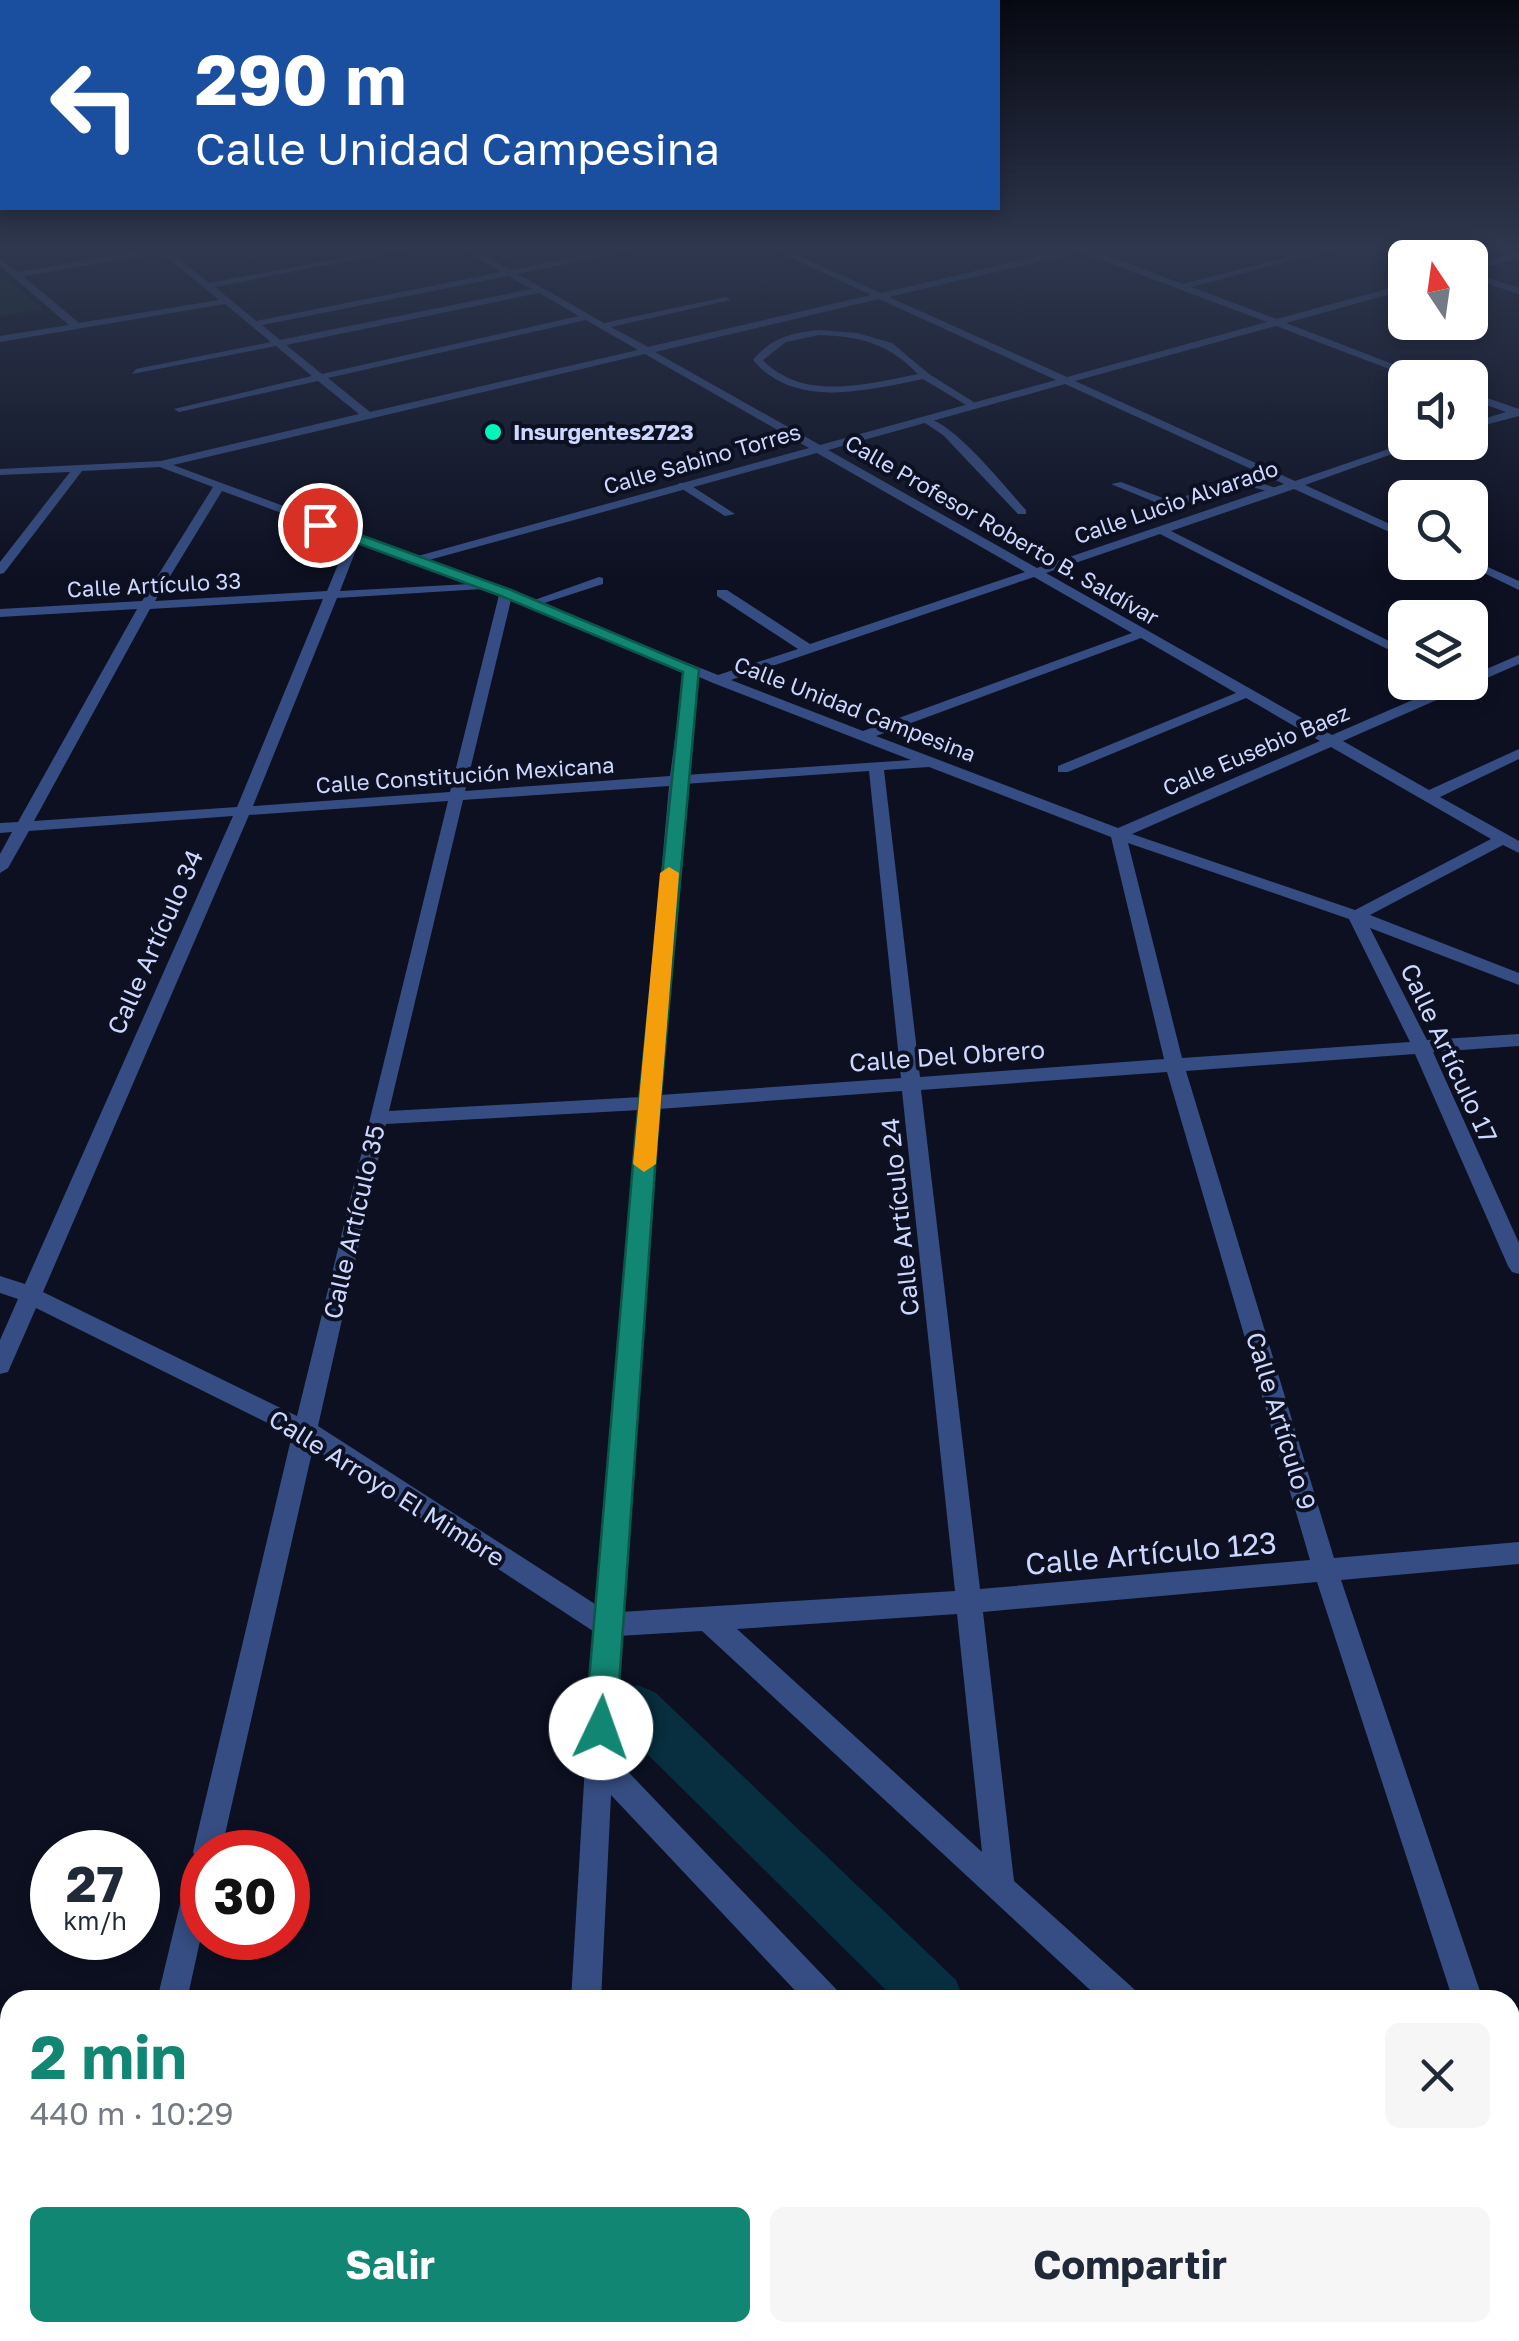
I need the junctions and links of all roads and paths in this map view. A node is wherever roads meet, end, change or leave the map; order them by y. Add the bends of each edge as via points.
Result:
1 (209, 357) edge
2 (297, 357) edge
3 (414, 357) edge
4 (615, 357) edge
5 (658, 357) edge
6 (760, 357) edge
7 (903, 357) edge
8 (1016, 357) edge
9 (1153, 357) edge
10 (136, 372) dead end
11 (926, 376) junction
12 (323, 378) junction
13 (1068, 381) junction
14 (1488, 401) edge
15 (975, 406) junction
16 (179, 408) dead end
17 (1518, 412) edge
18 (369, 416) junction
19 (926, 418) junction
20 (1488, 421) edge
21 (819, 447) junction
22 (1388, 452) edge
23 (161, 464) junction
24 (77, 470) junction
25 (0, 472) edge
26 (1117, 484) dead end
27 (1292, 484) junction
28 (683, 485) junction
29 (218, 487) junction
30 (1275, 490) junction
31 (1022, 512) dead end
32 (729, 514) dead end
33 (1388, 527) edge
34 (1158, 529) junction
35 (354, 538) junction
36 (416, 560) junction
37 (0, 570) edge
38 (1032, 572) junction
39 (1488, 572) edge
40 (598, 581) dead end
41 (1519, 586) edge
42 (498, 590) junction
43 (722, 593) dead end
44 (331, 596) junction
45 (532, 603) junction
46 (146, 605) junction
47 (0, 613) edge
48 (1141, 634) junction
49 (1388, 645) edge
50 (806, 648) junction
51 (1519, 659) edge
52 (691, 669) junction
53 (1488, 673) edge
54 (718, 680) junction
55 (1245, 694) junction
56 (1427, 700) edge
57 (865, 735) junction
58 (1332, 742) junction
59 (1519, 754) edge
60 (933, 762) junction
61 (876, 767) junction
62 (1063, 769) dead end
63 (677, 783) junction
64 (1427, 797) junction
65 (455, 799) junction
66 (242, 813) junction
67 (26, 826) junction
68 (0, 828) edge
69 (1118, 834) junction
70 (1511, 843) edge
71 (0, 868) edge
72 (1356, 916) junction
73 (1519, 979) edge
74 (1519, 1040) edge
75 (1420, 1044) junction
76 (1174, 1064) junction
77 (913, 1084) junction
78 (650, 1103) junction
79 (378, 1118) junction
80 (1519, 1266) edge
81 (0, 1284) edge
82 (30, 1295) junction
83 (0, 1365) edge
84 (306, 1432) junction
85 (1519, 1553) edge
86 (1326, 1572) junction
87 (968, 1602) junction
88 (710, 1620) junction
89 (606, 1625) junction
90 (599, 1762) junction
91 (212, 1830) edge
92 (1000, 1884) junction
93 (181, 1960) edge
94 (174, 1990) edge
95 (587, 1990) edge
96 (815, 1990) edge
97 (1112, 1990) edge
98 (1465, 1990) edge

1 - 10 street
2 - 12 street
3 - 12 street
4 - 18 street
5 - 21 street, Calle Profesor Roberto B. Saldívar
6 - 11 street via 763,369 789,383 820,388
7 - 11 street
8 - 13 street
9 - 13 street, Calle Sabino Torres
11 - 15 street
12 - 16 street
12 - 18 street
13 - 15 street, Calle Sabino Torres
13 - 27 street
14 - 17 street
15 - 19 street, Calle Sabino Torres
17 - 20 street
18 - 23 street
19 - 21 street, Calle Sabino Torres
19 - 31 street
21 - 28 street, Calle Sabino Torres
21 - 38 street, Calle Profesor Roberto B. Saldívar
22 - 27 street, Calle Lucio Alvarado
23 - 24 street, Calle Unidad Campesina
23 - 29 street, Calle Unidad Campesina
24 - 25 street, Calle Unidad Campesina
24 - 37 street
26 - 30 street via 1164,504 1253,483
27 - 30 street, Calle Lucio Alvarado
27 - 33 street
28 - 32 street
28 - 36 street, Calle Sabino Torres
29 - 35 street, Calle Unidad Campesina
29 - 46 street
30 - 34 street, Calle Lucio Alvarado
34 - 38 street, Calle Lucio Alvarado
34 - 49 street
35 - 36 street, Calle Unidad Campesina
35 - 44 street, Calle Artículo 34
36 - 42 street, Calle Unidad Campesina
38 - 48 street, Calle Profesor Roberto B. Saldívar
38 - 50 street, Calle Lucio Alvarado
39 - 41 street
40 - 45 street
42 - 44 street, Calle Artículo 33
42 - 45 street, Calle Unidad Campesina
42 - 65 street, Calle Artículo 35
43 - 50 street
44 - 46 street, Calle Artículo 33
44 - 66 street, Calle Artículo 34
45 - 52 street, Calle Unidad Campesina
46 - 47 street, Calle Artículo 33
46 - 67 street
48 - 55 street, Calle Profesor Roberto B. Saldívar
48 - 57 street
50 - 54 street, Calle Lucio Alvarado
51 - 53 street, Calle Eusebio Baez
52 - 54 street, Calle Unidad Campesina
52 - 63 street
54 - 57 street, Calle Unidad Campesina
55 - 58 street, Calle Profesor Roberto B. Saldívar
55 - 62 street
56 - 58 street, Calle Eusebio Baez
57 - 60 street, Calle Unidad Campesina
58 - 64 street, Calle Profesor Roberto B. Saldívar
58 - 69 street, Calle Eusebio Baez
59 - 64 street
60 - 61 street, Calle Constitución Mexicana
60 - 69 street, Calle Unidad Campesina
61 - 63 street, Calle Constitución Mexicana
61 - 77 street, Calle Artículo 24
63 - 65 street, Calle Constitución Mexicana
63 - 78 street
64 - 70 street, Calle Profesor Roberto B. Saldívar
65 - 66 street, Calle Constitución Mexicana
65 - 79 street, Calle Artículo 35
66 - 67 street, Calle Constitución Mexicana
66 - 82 street, Calle Artículo 34
67 - 68 street, Calle Constitución Mexicana
67 - 71 street
69 - 72 street, Calle Unidad Campesina
69 - 76 street, Calle Artículo 9
70 - 72 street
72 - 73 street, Calle Unidad Campesina
72 - 75 street, Calle Artículo 17
74 - 75 street, Calle Del Obrero
75 - 76 street, Calle Del Obrero
75 - 80 street, Calle Artículo 17
76 - 77 street, Calle Del Obrero
76 - 86 street, Calle Artículo 9
77 - 78 street, Calle Del Obrero
77 - 87 street, Calle Artículo 24
78 - 79 street, Calle Del Obrero
78 - 89 street
79 - 84 street, Calle Artículo 35
81 - 82 street, Calle Arroyo El Mimbre
82 - 83 street, Calle Artículo 34
82 - 84 street, Calle Arroyo El Mimbre
84 - 89 street, Calle Arroyo El Mimbre
84 - 91 street, Calle Artículo 35
85 - 86 street, Calle Artículo 123
86 - 87 street, Calle Artículo 123
86 - 98 street, Calle Artículo 9
87 - 88 street, Calle Artículo 123
87 - 92 street, Calle Artículo 24
88 - 89 street, Calle Artículo 123
88 - 92 street
89 - 90 street
90 - 95 street
90 - 96 street
92 - 97 street
93 - 94 street

